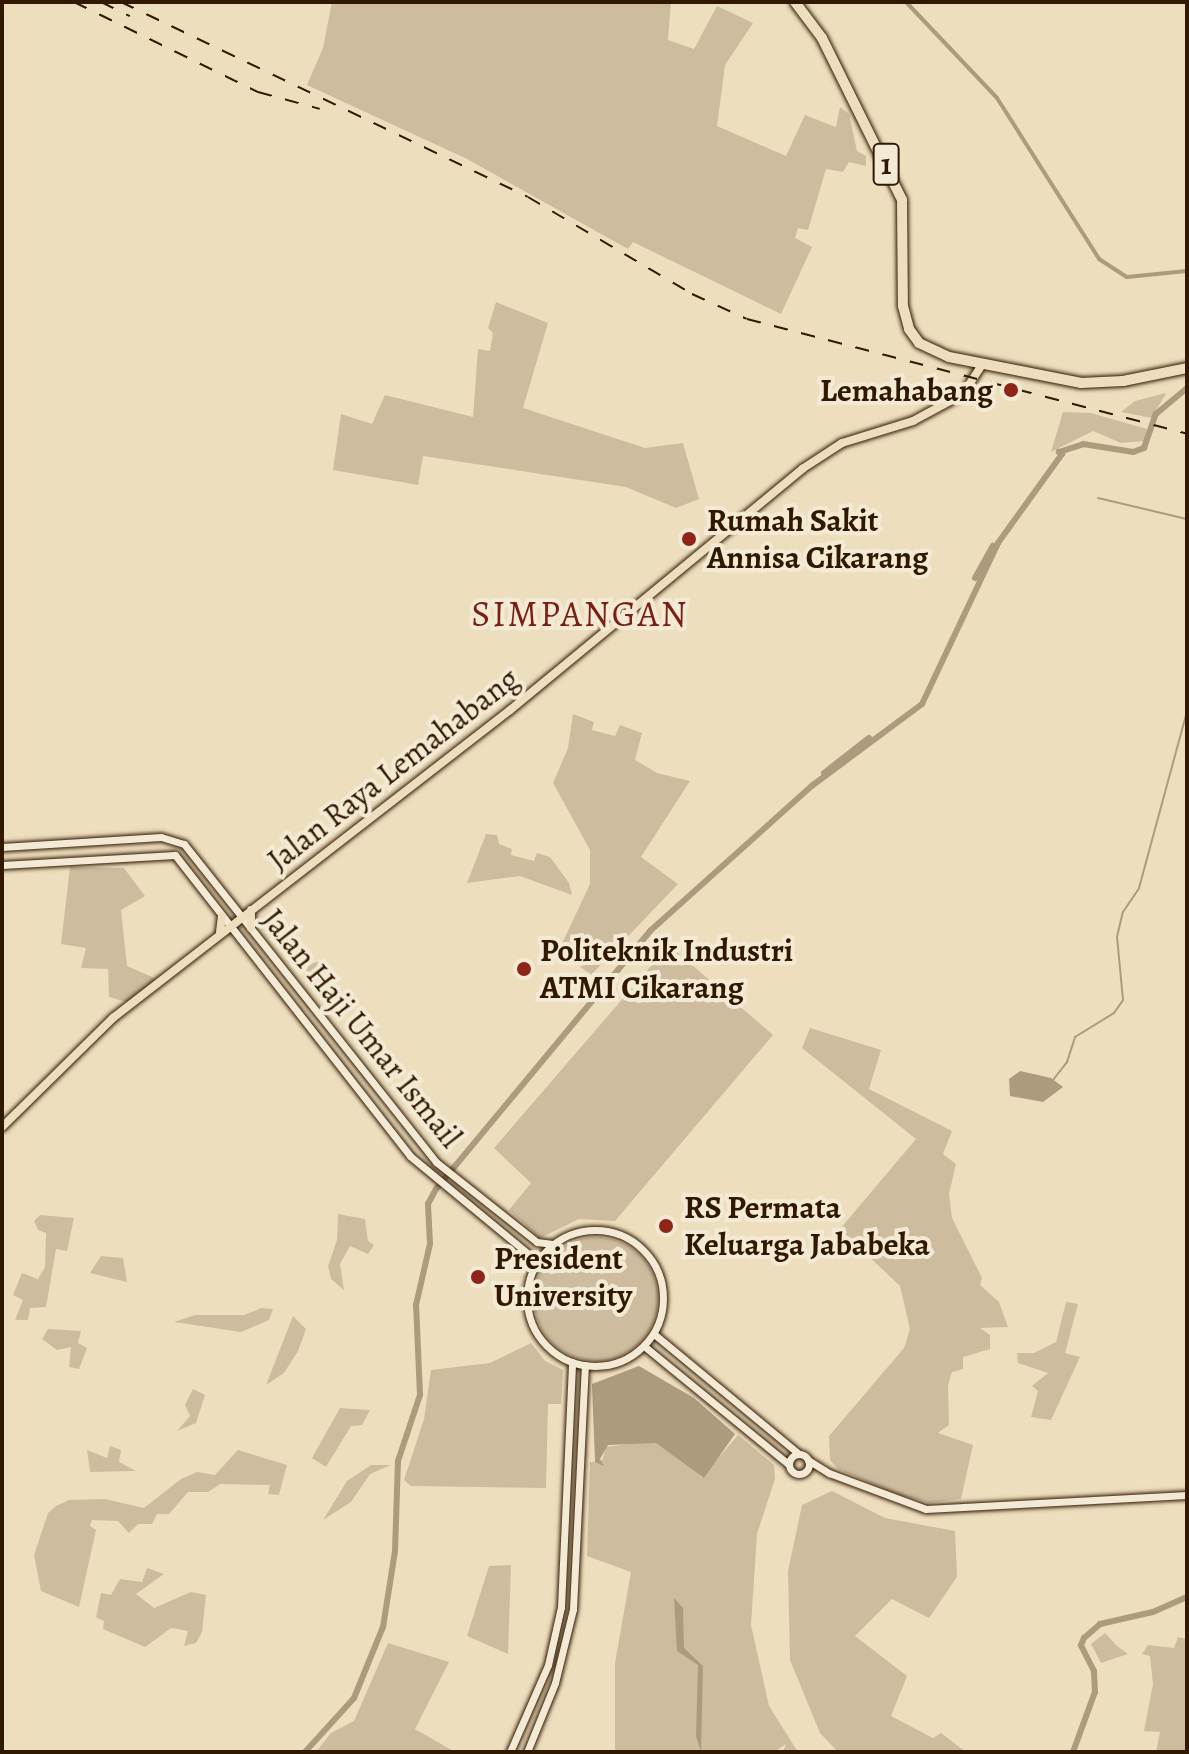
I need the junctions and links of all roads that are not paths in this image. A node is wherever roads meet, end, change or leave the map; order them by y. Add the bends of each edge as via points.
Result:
1 (798, 3) edge
2 (982, 365) junction
3 (1187, 366) edge
4 (2, 847) edge
5 (188, 847) junction
6 (178, 857) junction
7 (2, 865) edge
8 (251, 909) junction
9 (222, 916) junction
10 (241, 916) junction
11 (229, 925) junction
12 (251, 928) junction
13 (220, 933) junction
14 (237, 935) junction
15 (266, 947) junction
16 (254, 956) junction
17 (2, 1127) edge
18 (553, 1244) junction
19 (537, 1261) junction
20 (654, 1334) junction
21 (644, 1346) junction
22 (681, 1356) junction
23 (572, 1362) junction
24 (585, 1365) junction
25 (670, 1368) junction
26 (799, 1454) junction
27 (808, 1460) junction
28 (788, 1464) junction
29 (805, 1473) junction
30 (829, 1473) junction
31 (1187, 1495) edge
32 (553, 1646) junction
33 (565, 1648) junction
34 (510, 1752) edge
35 (527, 1752) edge

1 - 2 highway, 1 via 822,38 903,204 902,297 909,329 933,352
1 - 3 highway, 1 via 826,35 906,198 909,308 924,338 951,352 1070,377 1115,378
2 - 3 highway, 1 via 1093,383
2 - 8 main road, Jalan Raya Lemahabang via 972,387 954,399 913,421 850,440 812,461 510,710
4 - 5 main road via 161,837
5 - 6 main road
5 - 10 main road, Jalan Haji Umar Ismail
6 - 7 main road via 168,852
6 - 9 main road, Jalan Haji Umar Ismail
8 - 10 main road, Jalan Raya Lemahabang
8 - 12 main road
9 - 11 main road, Jalan Haji Umar Ismail
9 - 13 main road
10 - 11 main road, Jalan Raya Lemahabang
10 - 12 main road, Jalan Haji Umar Ismail
11 - 13 main road, Jalan Raya Lemahabang
11 - 14 main road, Jalan Haji Umar Ismail
12 - 15 main road, Jalan Haji Umar Ismail
13 - 14 main road
13 - 17 main road, Jalan Raya Lemahabang via 108,1022
14 - 16 main road, Jalan Haji Umar Ismail
15 - 16 main road
15 - 18 main road, Jalan Haji Umar Ismail via 443,1168 540,1244
16 - 19 main road, Jalan Haji Umar Ismail via 404,1150
18 - 19 main road
18 - 20 main road via 583,1230 606,1230 645,1251 659,1271 664,1297
19 - 23 main road via 527,1289 530,1319 546,1345
20 - 21 main road
20 - 22 main road
21 - 24 main road via 617,1363
21 - 25 main road
22 - 25 main road via 671,1360
22 - 26 main road
23 - 24 main road
23 - 32 main road via 564,1577
24 - 33 main road via 576,1573
25 - 28 main road
26 - 27 main road
26 - 28 main road
27 - 29 main road
27 - 30 main road
28 - 29 main road via 794,1473
29 - 30 main road
30 - 31 main road via 926,1509
32 - 33 main road
32 - 34 main road
33 - 35 main road

